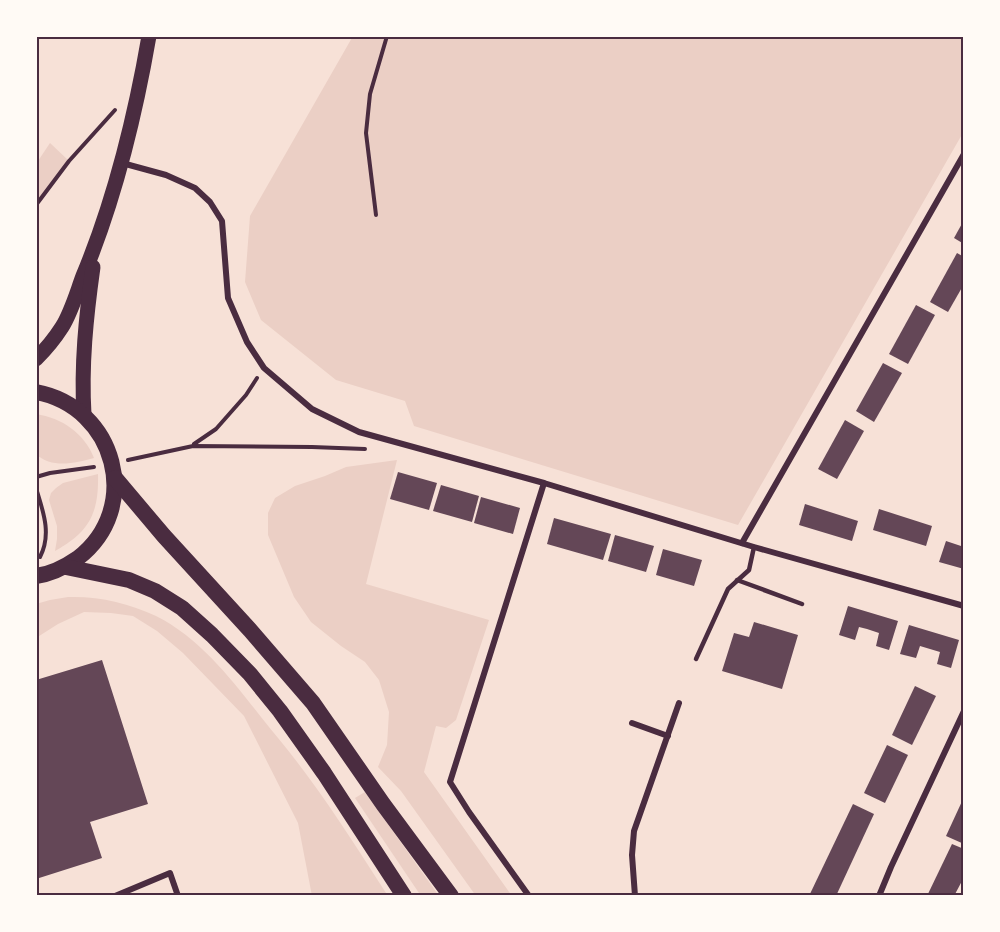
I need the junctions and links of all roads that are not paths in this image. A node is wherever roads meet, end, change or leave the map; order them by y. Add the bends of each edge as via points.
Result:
1 (149, 36) edge
2 (964, 154) edge
3 (121, 162) junction
4 (95, 247) junction
5 (36, 359) edge
6 (36, 392) edge
7 (84, 415) junction
8 (114, 466) junction
9 (544, 483) junction
10 (742, 543) junction
11 (754, 547) junction
12 (66, 567) junction
13 (36, 576) edge
14 (737, 580) junction
15 (802, 604) dead end
16 (964, 606) edge
17 (696, 659) dead end
18 (679, 703) dead end
19 (964, 711) edge
20 (632, 723) dead end
21 (668, 736) junction
22 (115, 896) edge
23 (178, 896) edge
24 (404, 896) edge
25 (451, 896) edge
26 (529, 896) edge
27 (635, 896) edge
28 (879, 896) edge

1 - 3 main road
2 - 10 street
3 - 4 main road
3 - 9 street via 195,188 210,202 222,221 228,298 248,342 264,368 312,409 358,432
4 - 5 main road via 63,325
4 - 7 main road via 82,384
6 - 7 highway via 66,402
7 - 8 highway via 96,429
8 - 12 highway via 114,498 104,528 89,549
8 - 25 highway via 164,536 313,703
9 - 10 street
9 - 26 street via 450,782
10 - 11 street
11 - 14 lane via 749,570
11 - 16 street
12 - 13 highway
12 - 24 highway via 129,580 155,591 182,608 212,635 280,711
14 - 15 lane
14 - 17 lane via 728,589
18 - 21 street
19 - 28 street
20 - 21 street
21 - 27 street via 634,831
22 - 23 street via 170,873

